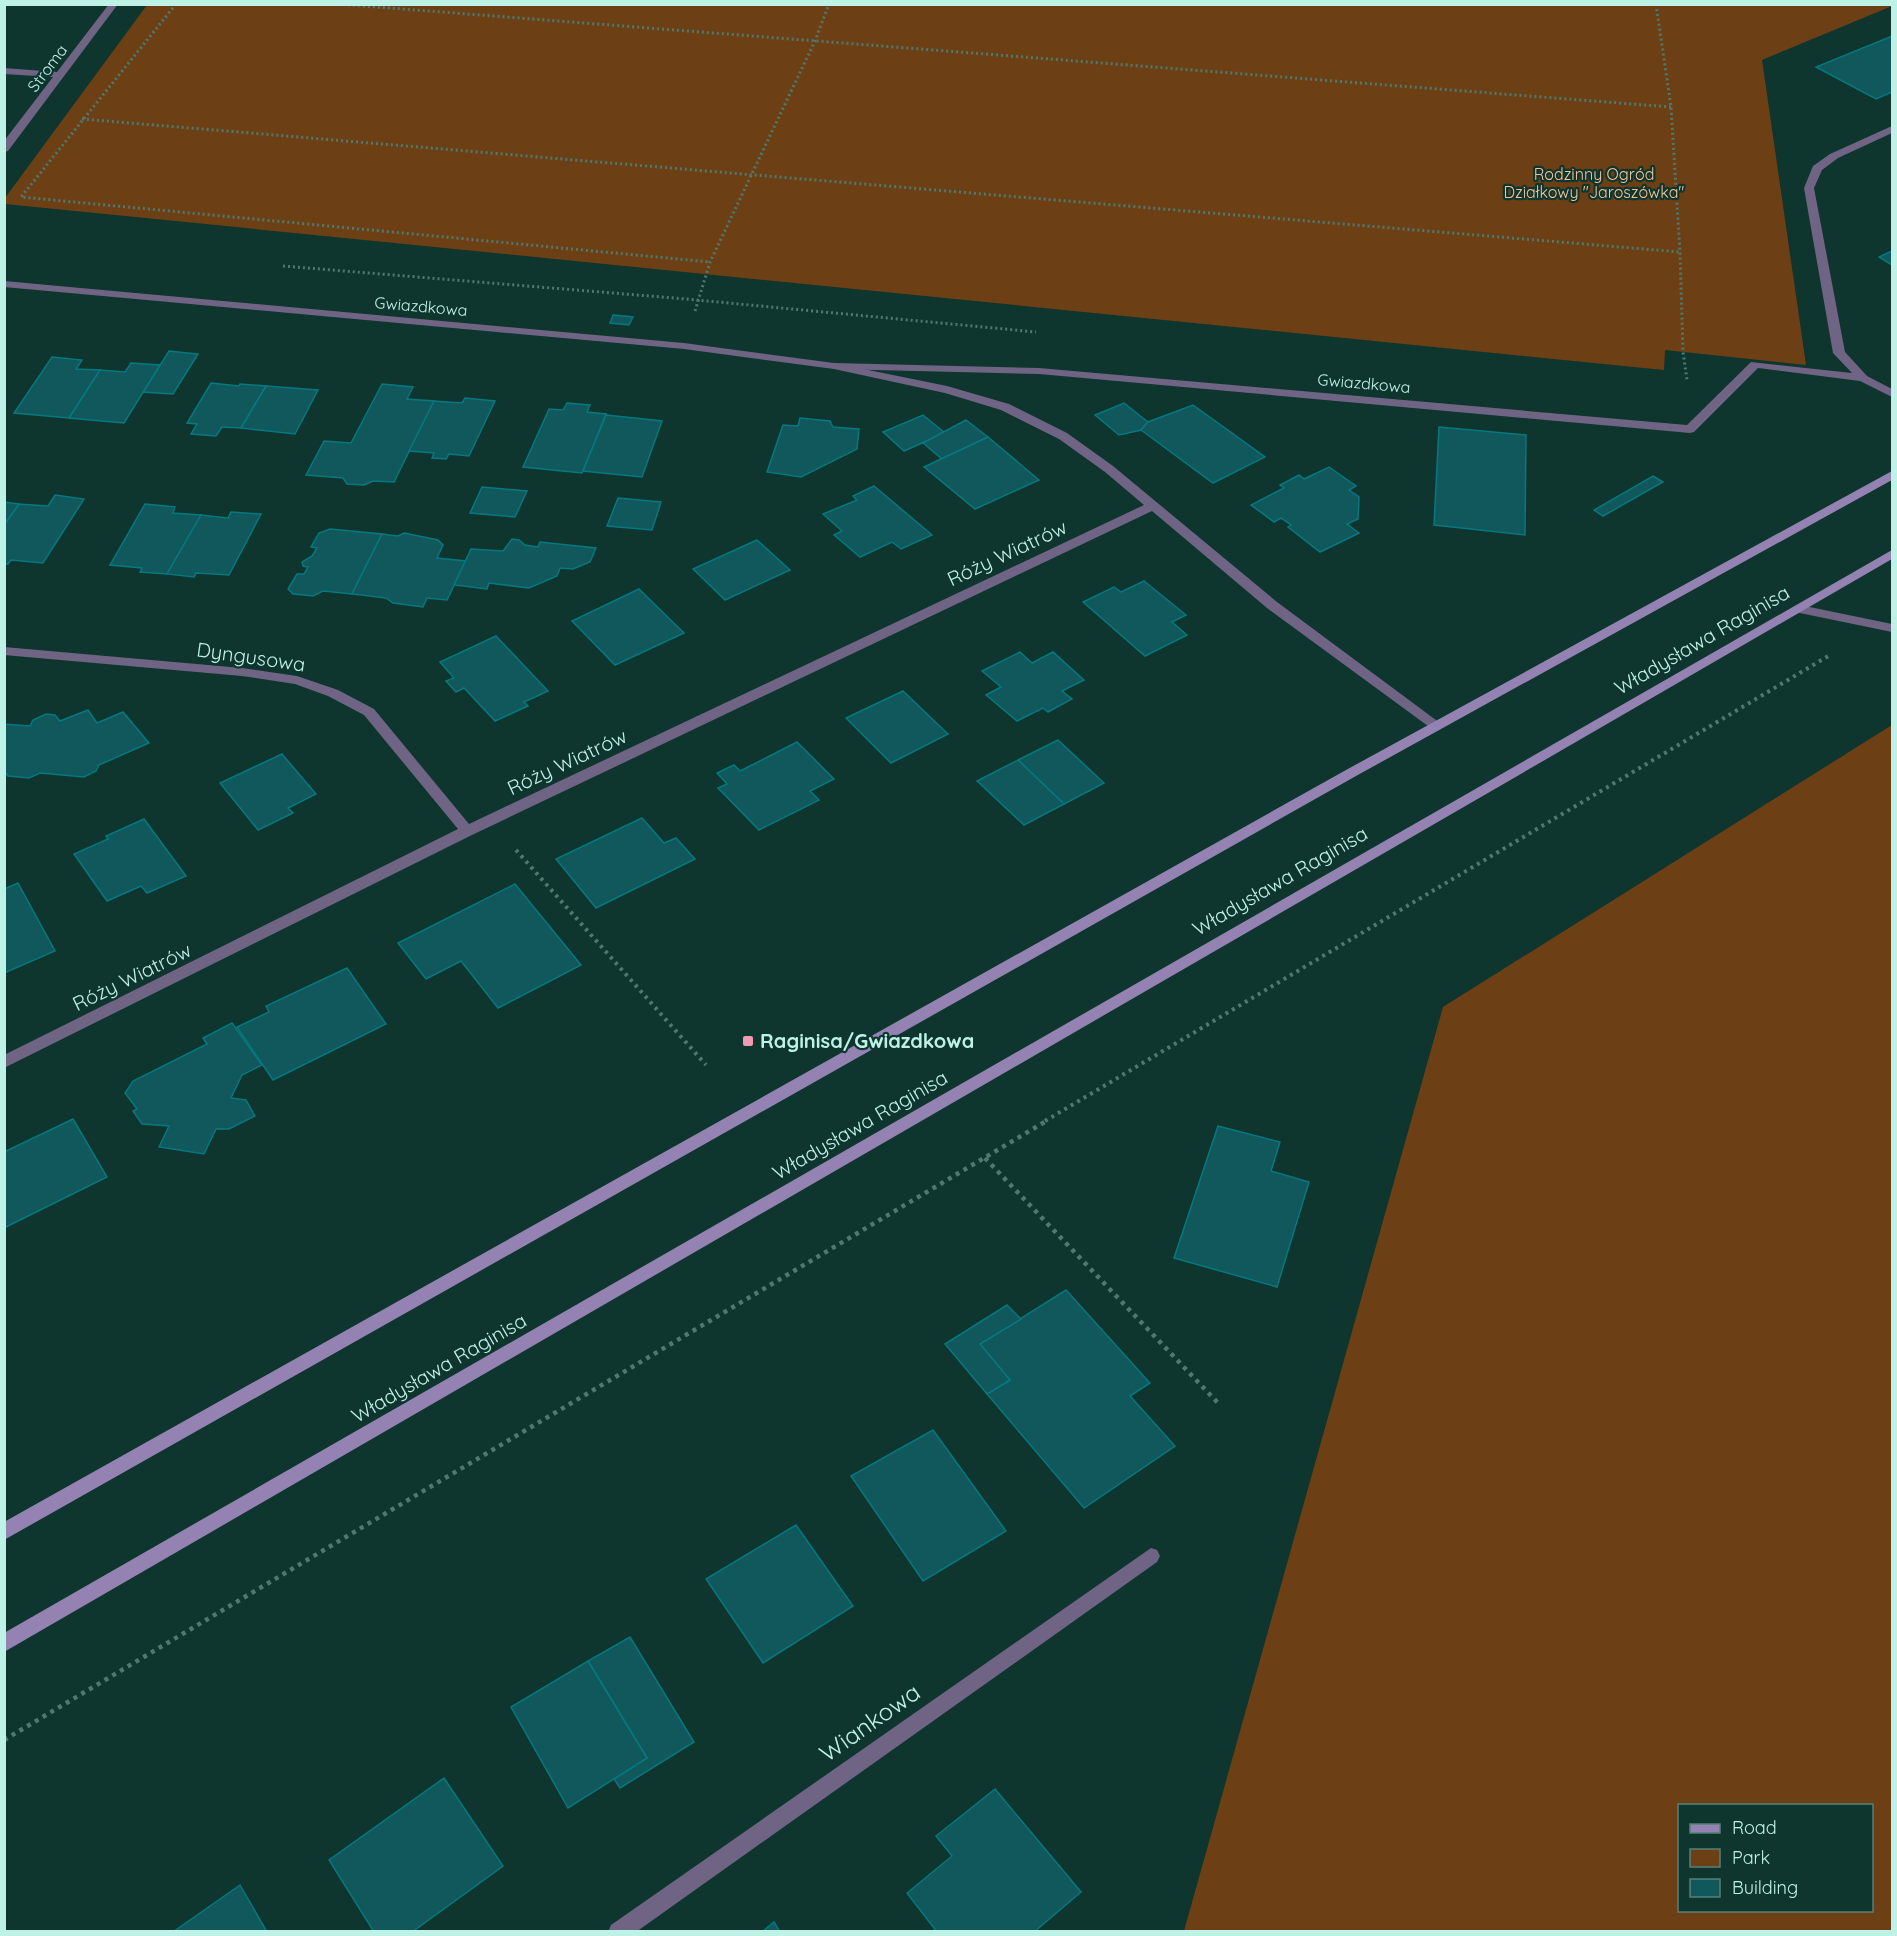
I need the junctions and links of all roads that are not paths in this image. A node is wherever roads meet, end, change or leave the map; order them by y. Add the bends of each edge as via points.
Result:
1 (114, 4) edge
2 (4, 71) edge
3 (60, 75) junction
4 (1893, 129) edge
5 (4, 149) edge
6 (4, 284) edge
7 (834, 366) junction
8 (1863, 378) junction
9 (1893, 393) edge
10 (1893, 475) edge
11 (1152, 506) junction
12 (1893, 554) edge
13 (1800, 609) junction
14 (1890, 627) edge
15 (4, 651) edge
16 (1437, 726) junction
17 (467, 831) junction
18 (4, 1062) edge
19 (4, 1532) edge
20 (1151, 1556) dead end
21 (4, 1643) edge
22 (618, 1932) edge

1 - 3 street, Stroma
2 - 3 street
3 - 5 street, Stroma
4 - 8 street via 1834,156 1817,168 1809,188 1839,353
6 - 7 street, Gwiazdkowa via 684,346
7 - 8 street, Gwiazdkowa via 1039,371 1690,429 1755,364
7 - 11 street, Gwiazdkowa via 947,390 1005,407 1063,436
8 - 9 street
10 - 16 main road
11 - 16 street, Gwiazdkowa via 1272,605
11 - 17 street, Róży Wiatrów
12 - 13 main road, Władysława Raginisa
13 - 14 street
13 - 21 main road, Władysława Raginisa
15 - 17 street, Dyngusowa via 242,672 297,680 333,693 369,712
16 - 19 main road
17 - 18 street, Róży Wiatrów
20 - 22 street, Wiankowa

